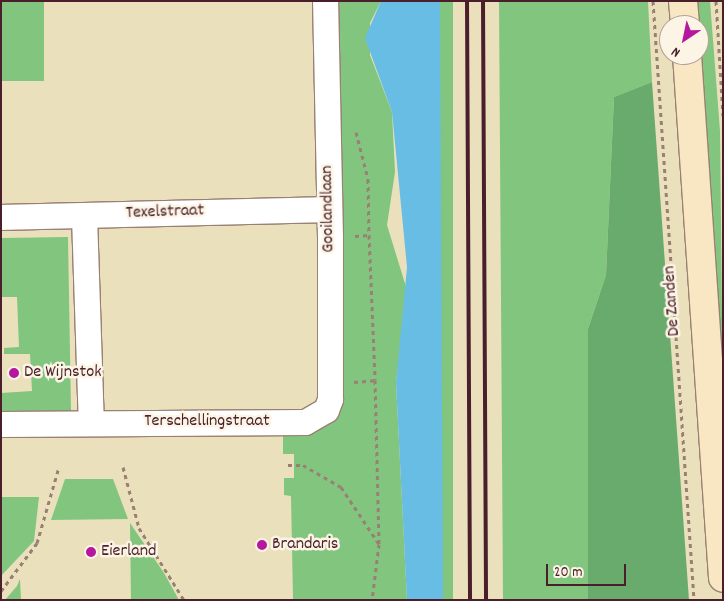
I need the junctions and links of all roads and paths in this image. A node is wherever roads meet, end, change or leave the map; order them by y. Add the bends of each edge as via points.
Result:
1 (325, 1) edge
2 (653, 1) edge
3 (683, 1) edge
4 (716, 1) edge
5 (684, 15) edge
6 (687, 65) edge
7 (723, 116) edge
8 (329, 209) junction
9 (84, 216) junction
10 (1, 218) edge
11 (330, 237) junction
12 (375, 380) junction
13 (330, 383) junction
14 (321, 415) joint
15 (91, 423) junction
16 (1, 424) edge
17 (288, 465) dead end
18 (59, 467) dead end
19 (123, 467) dead end
20 (379, 544) junction
21 (723, 578) edge
22 (1, 591) edge
23 (184, 600) edge
24 (372, 600) edge
25 (694, 600) edge

1 - 8 street, Gooilandlaan
2 - 25 path, De Zanden
3 - 5 main road
4 - 7 path
6 - 21 main road, De Zanden
8 - 9 street, Texelstraat
8 - 11 street, Gooilandlaan
9 - 10 street, Texelstraat
9 - 15 street
11 - 12 path via 369,235
11 - 13 street, Gooilandlaan
12 - 13 path
12 - 20 path
13 - 14 street, Gooilandlaan via 330,399
14 - 15 street, Terschellingstraat via 305,422
15 - 16 street, Terschellingstraat
17 - 20 path via 310,468 341,487
18 - 22 path via 37,543
19 - 23 path via 139,528
20 - 24 path

